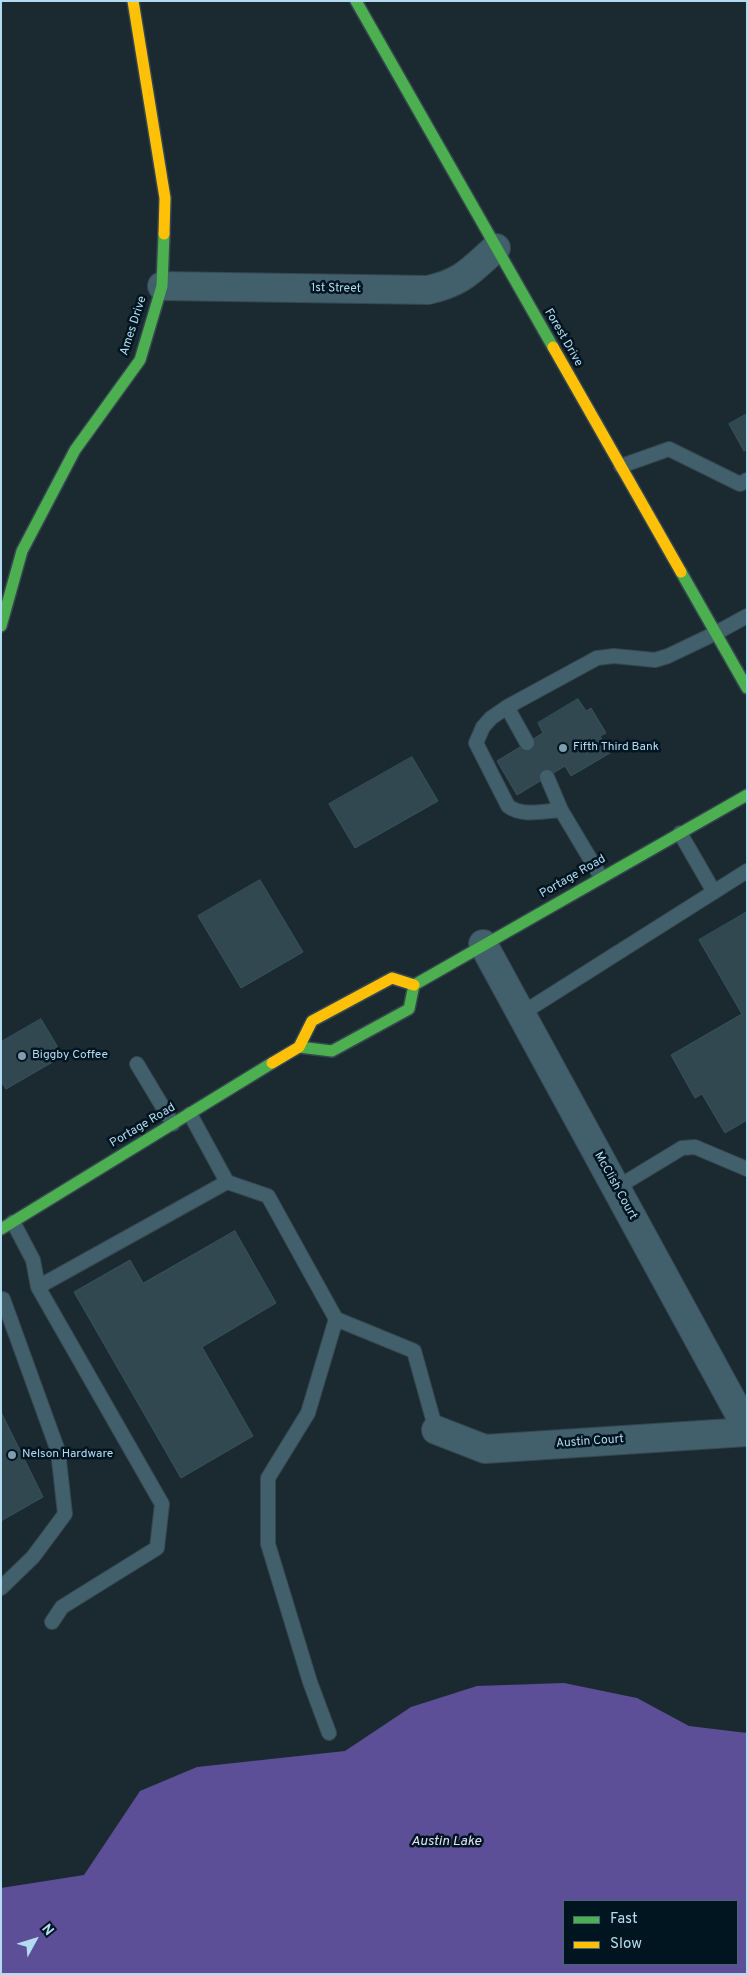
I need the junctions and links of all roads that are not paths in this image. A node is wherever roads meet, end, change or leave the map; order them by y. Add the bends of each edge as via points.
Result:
1 (133, 1) edge
2 (356, 1) edge
3 (496, 248) junction
4 (162, 286) junction
5 (622, 466) junction
6 (747, 480) edge
7 (747, 616) edge
8 (1, 626) edge
9 (716, 633) junction
10 (747, 688) edge
11 (507, 707) junction
12 (527, 743) dead end
13 (547, 777) dead end
14 (747, 794) edge
15 (561, 810) junction
16 (680, 833) junction
17 (747, 871) edge
18 (601, 877) junction
19 (714, 892) junction
20 (484, 944) junction
21 (414, 985) junction
22 (521, 1014) junction
23 (299, 1048) junction
24 (137, 1064) dead end
25 (190, 1114) junction
26 (173, 1124) junction
27 (747, 1170) edge
28 (227, 1182) junction
29 (616, 1188) junction
30 (7, 1225) edge
31 (38, 1287) junction
32 (2, 1299) edge
33 (336, 1319) junction
34 (747, 1428) edge
35 (436, 1430) joint
36 (747, 1432) edge
37 (1, 1588) edge
38 (52, 1622) dead end
39 (329, 1733) dead end

1 - 4 street, Ames Drive via 165,198
2 - 3 street, Forest Drive
3 - 4 street, 1st Street via 462,279 428,290
3 - 5 street, Forest Drive
4 - 8 street, Ames Drive via 140,360 75,450 22,551
5 - 6 lane via 669,449 740,484
5 - 9 street, Forest Drive
7 - 9 lane
9 - 10 street, Forest Drive
9 - 11 lane via 655,660 614,656 597,658
11 - 12 lane
11 - 15 lane via 487,723 476,743 508,806 522,813
13 - 15 lane
14 - 16 street, Portage Road
15 - 18 lane
16 - 18 street, Portage Road
16 - 19 lane
17 - 19 lane
18 - 20 street, Portage Road
19 - 22 lane
20 - 21 street, Portage Road
20 - 22 street, McClish Court
21 - 23 street via 392,978 312,1021
21 - 23 street via 409,1009 332,1051
22 - 29 street, McClish Court
23 - 25 street, Portage Road
24 - 26 lane
25 - 26 street, Portage Road
25 - 28 lane
26 - 30 street, Portage Road
27 - 29 lane via 695,1148 682,1148
28 - 31 lane
28 - 33 lane via 268,1196
29 - 34 street, McClish Court
30 - 31 lane via 33,1260
31 - 38 lane via 162,1504 157,1548 62,1607
32 - 37 lane via 58,1451 65,1514 33,1557
33 - 35 lane via 414,1351
33 - 39 lane via 308,1413 268,1478 268,1544
35 - 36 street, Austin Court via 486,1449

